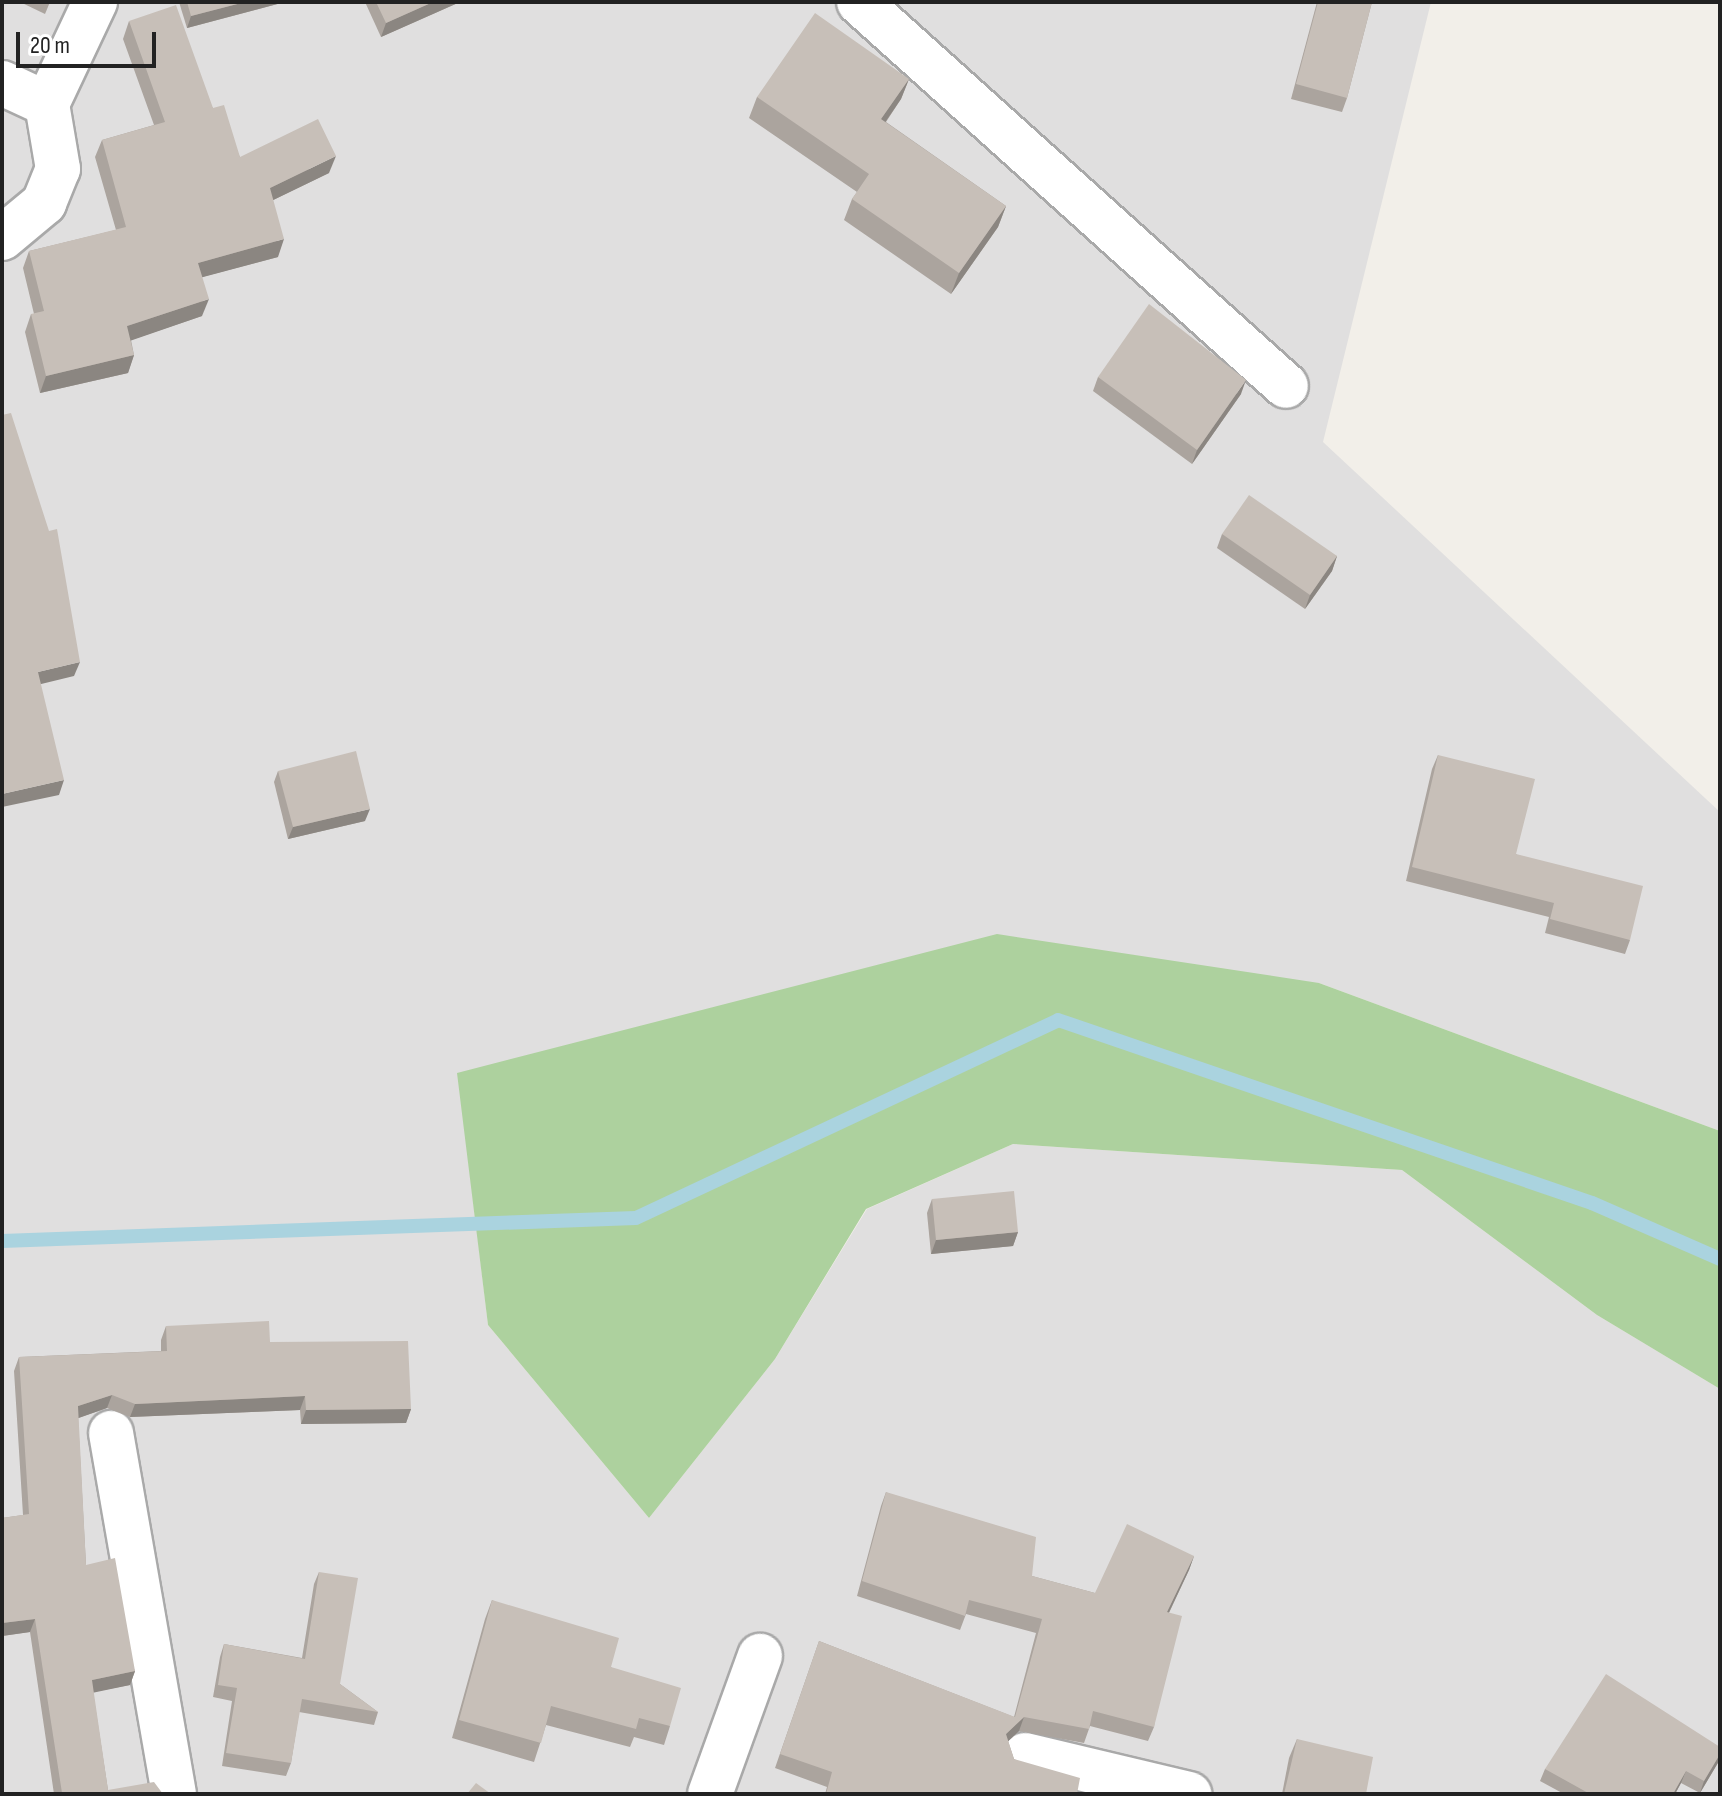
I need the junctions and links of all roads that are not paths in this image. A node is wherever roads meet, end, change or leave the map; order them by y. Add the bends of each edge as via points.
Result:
1 (95, 2) edge
2 (859, 2) edge
3 (2, 83) edge
4 (47, 104) junction
5 (2, 238) edge
6 (1286, 386) dead end
7 (111, 1433) dead end
8 (760, 1656) dead end
9 (1025, 1755) dead end
10 (174, 1794) edge
11 (710, 1794) edge
12 (1189, 1794) edge

1 - 4 street
2 - 6 street
3 - 4 street
4 - 5 street via 58,169 44,203
7 - 10 street
8 - 11 street
9 - 12 street

